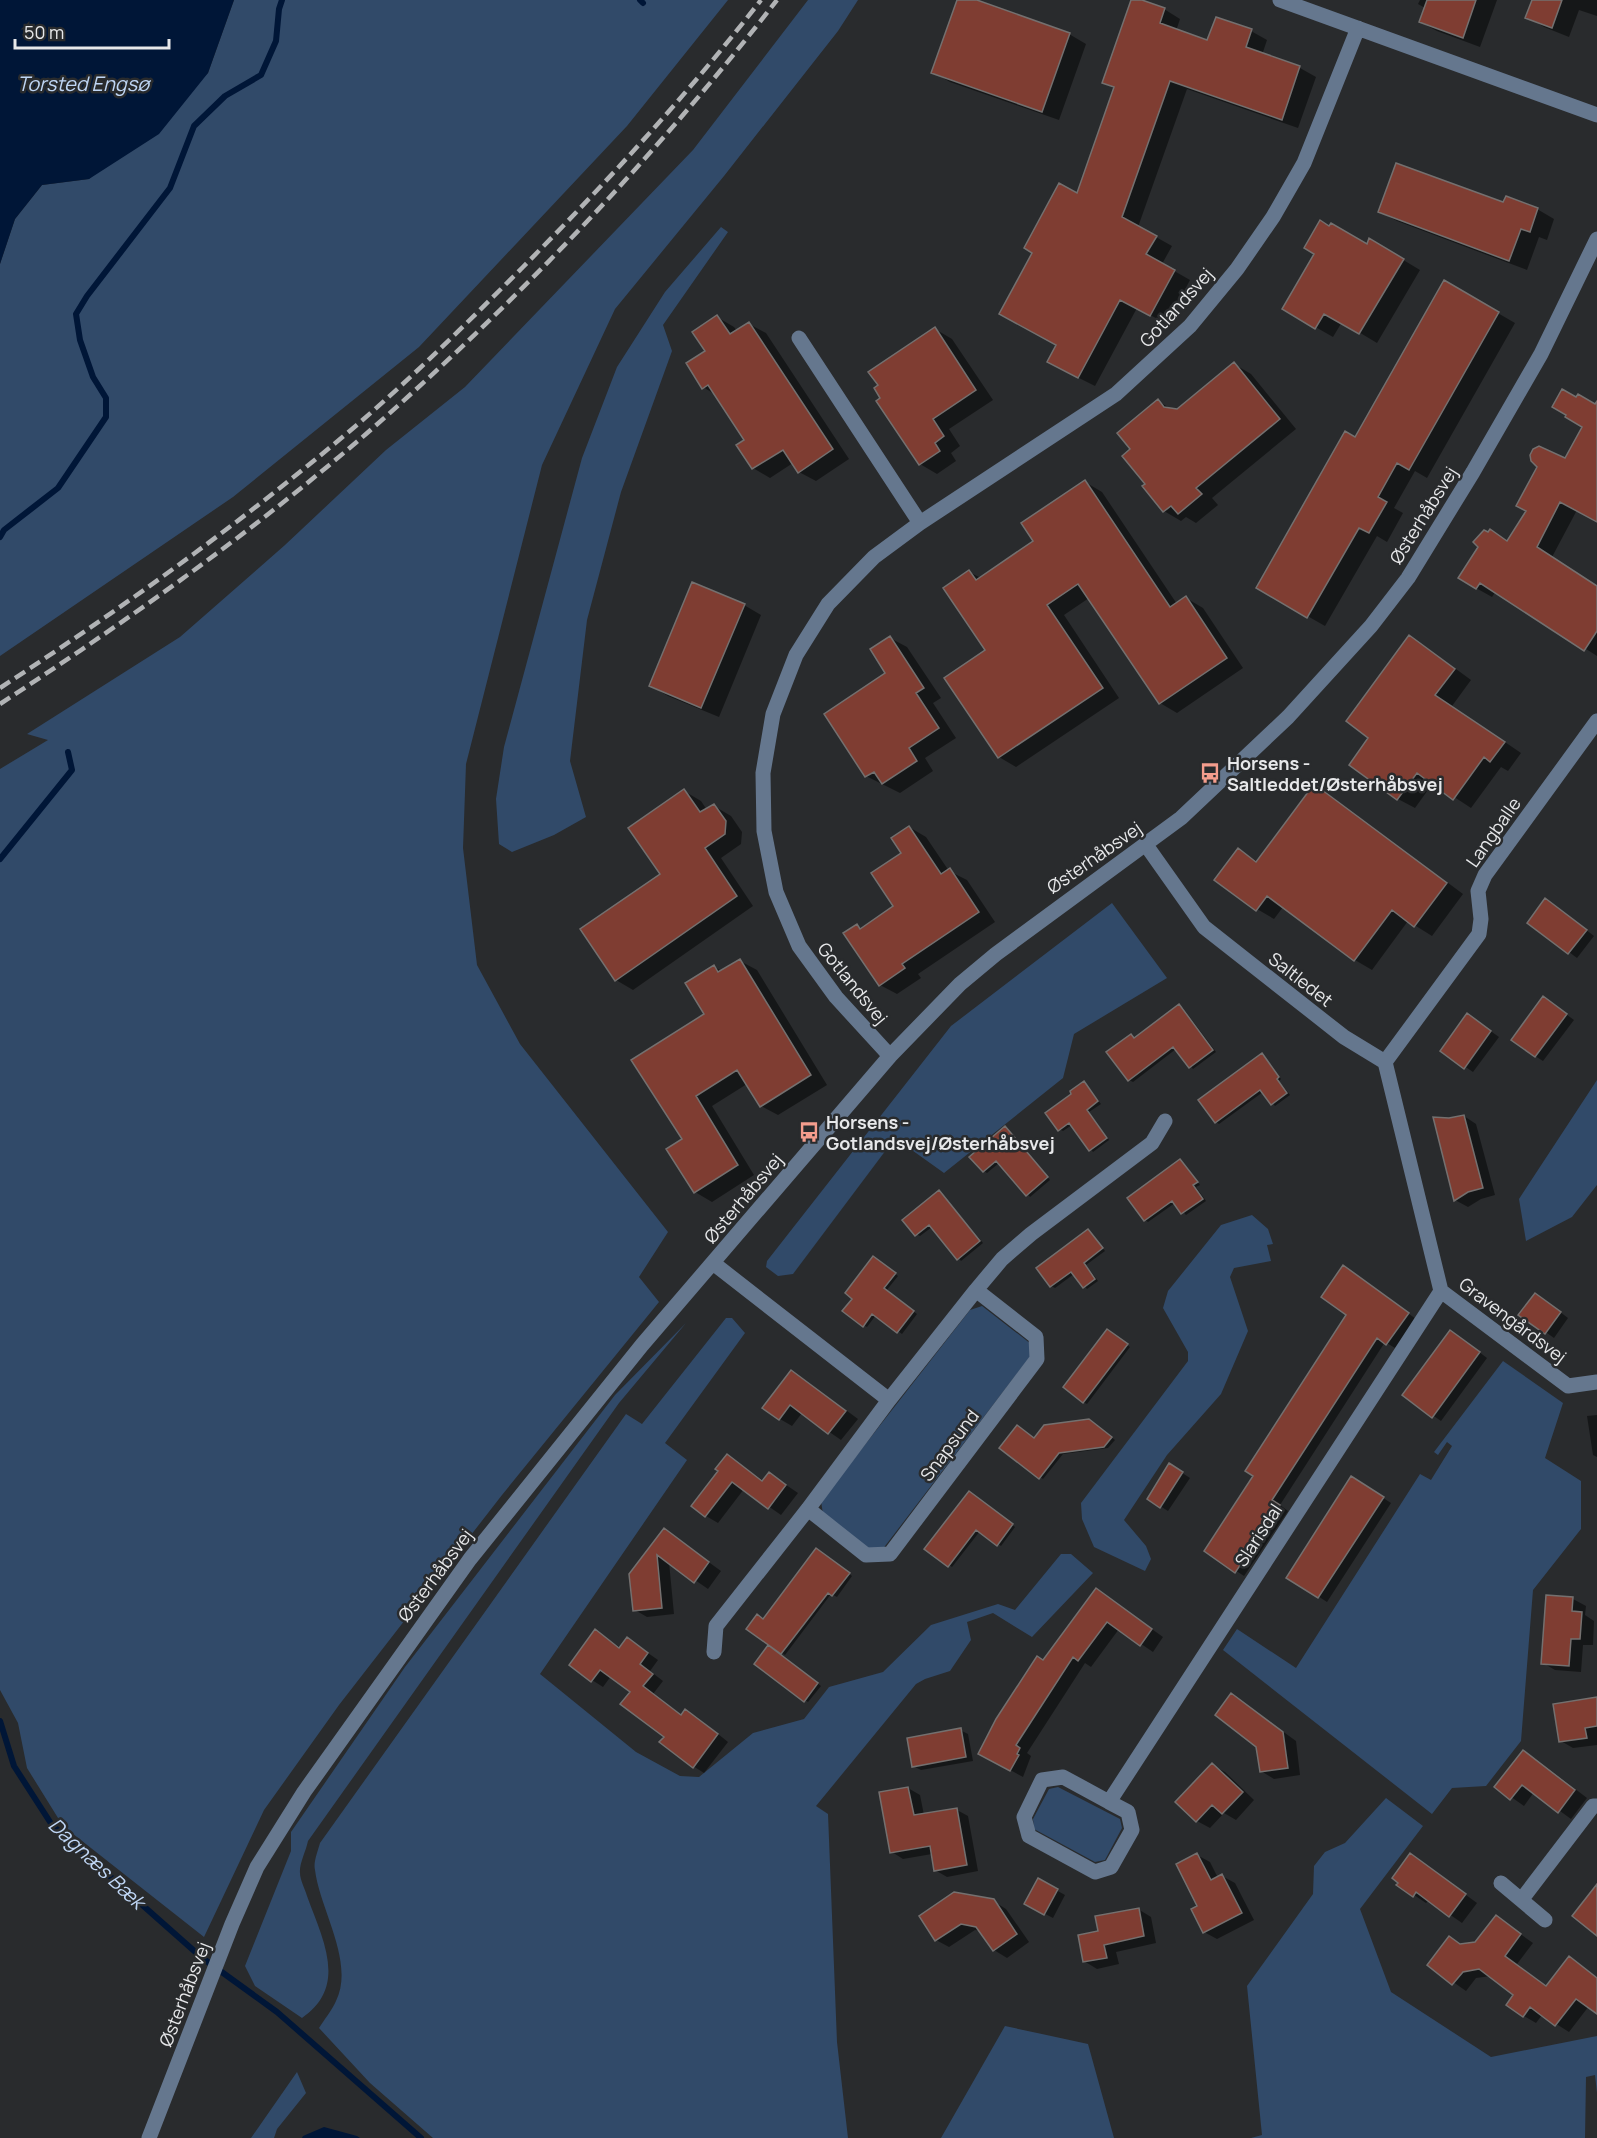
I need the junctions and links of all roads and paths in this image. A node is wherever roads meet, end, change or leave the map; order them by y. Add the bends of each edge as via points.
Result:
1 (1280, 0) edge
2 (1358, 28) junction
3 (1597, 115) edge
4 (1597, 239) edge
5 (799, 338) dead end
6 (920, 523) junction
7 (1597, 721) edge
8 (1146, 845) junction
9 (890, 1056) junction
10 (1385, 1062) junction
11 (1165, 1121) dead end
12 (714, 1263) junction
13 (976, 1290) junction
14 (1441, 1291) junction
15 (1597, 1382) edge
16 (889, 1401) junction
17 (808, 1509) junction
18 (714, 1652) dead end
19 (1110, 1802) junction
20 (1597, 1806) edge
21 (1501, 1883) dead end
22 (1522, 1899) junction
23 (1545, 1920) dead end
24 (149, 2138) edge

1 - 2 street
2 - 3 street
2 - 6 street, Gotlandsvej via 1304,163 1237,269 1190,326 1116,394
4 - 8 street, Østerhåbsvej via 1541,354 1408,578 1371,626 1288,717 1181,818
5 - 6 street
6 - 9 street, Gotlandsvej via 874,557 828,604 796,655 773,714 763,773 764,831 776,892 799,946 836,997
7 - 10 street, Langballe via 1485,875 1478,891 1479,934
8 - 9 street, Østerhåbsvej via 996,954 960,984
8 - 10 street, Saltledet via 1203,927 1344,1037
9 - 12 street, Østerhåbsvej
10 - 14 street, Gravengårdsvej
11 - 13 street via 1152,1143 1030,1233
12 - 16 street
12 - 24 street, Østerhåbsvej via 635,1353 470,1560 279,1829 253,1875
13 - 16 street
13 - 17 street, Snapsund via 1036,1337 1037,1359 955,1470 890,1554 866,1554
14 - 15 street, Gravengårdsvej via 1568,1386
14 - 19 street, Slarisdal
16 - 17 street
17 - 18 street via 716,1626
19 - 19 street via 1063,1777 1042,1780 1024,1817 1029,1836 1095,1872 1111,1867 1132,1830 1128,1812
20 - 22 street via 1593,1806
21 - 22 street
22 - 23 street

